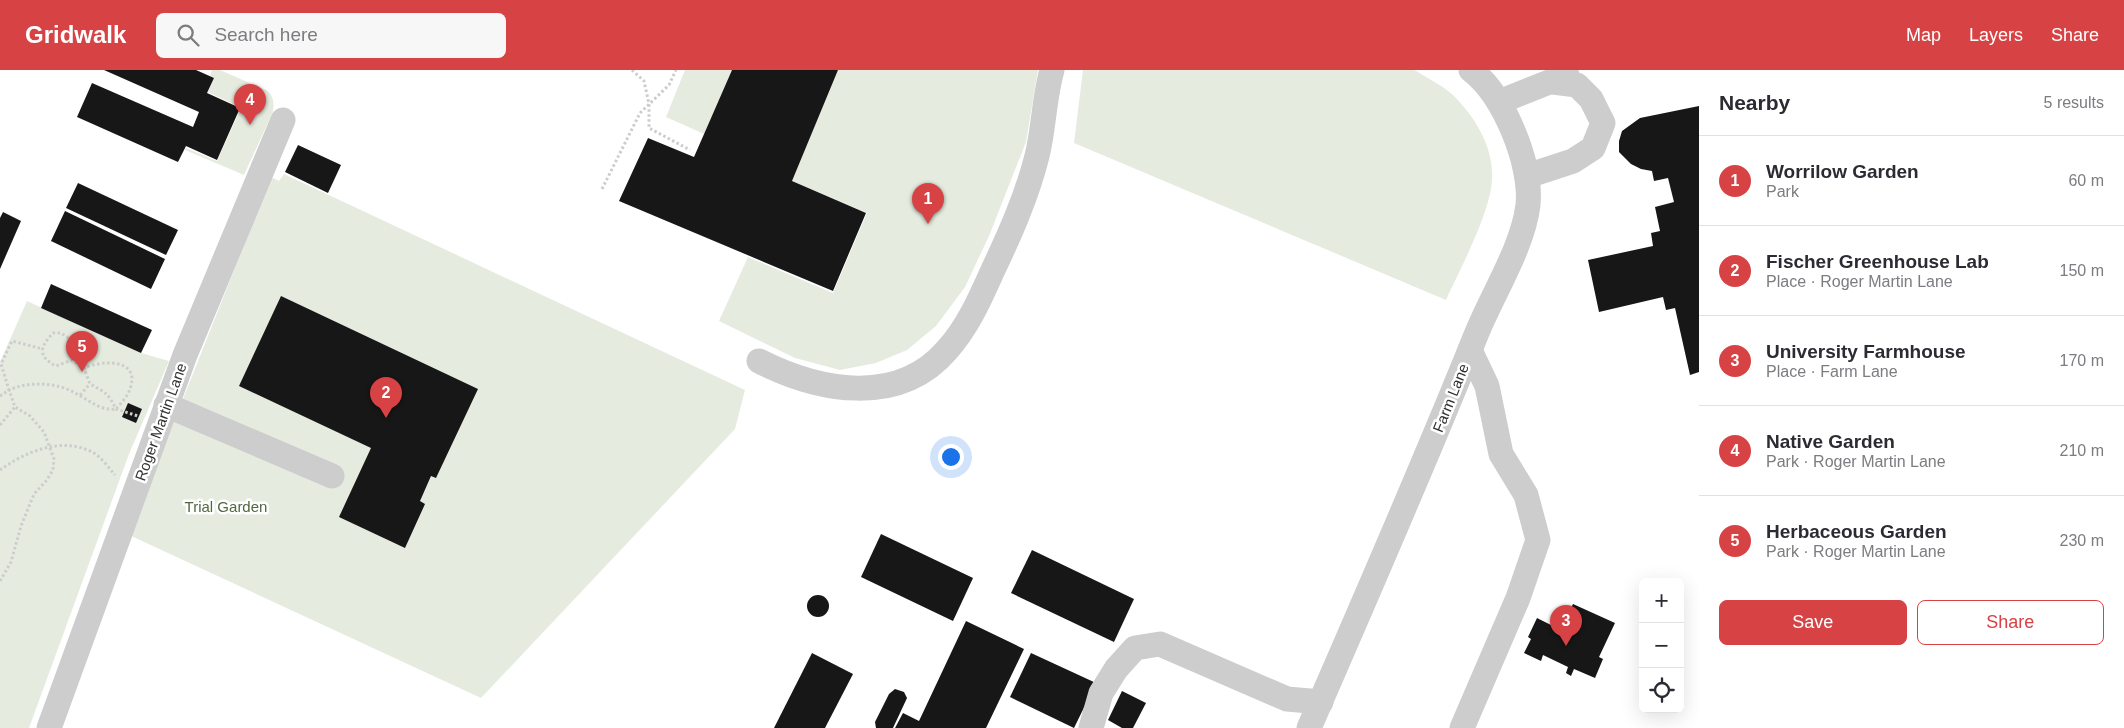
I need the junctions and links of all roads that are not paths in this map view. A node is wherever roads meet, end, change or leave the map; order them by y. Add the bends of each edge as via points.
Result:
1 (1052, 70) edge
2 (1471, 70) edge
3 (1578, 70) edge
4 (1553, 82) junction
5 (1499, 102) junction
6 (283, 120) dead end
7 (1527, 176) junction
8 (1470, 350) junction
9 (759, 361) dead end
10 (163, 415) junction
11 (332, 476) dead end
12 (1320, 702) junction
13 (50, 728) edge
14 (1091, 728) edge
15 (1309, 728) edge
16 (1462, 728) edge

1 - 9 street via 1038,153 1028,188 976,306 935,363 912,378 870,388 853,388 808,381
2 - 5 street, Farm Lane
3 - 4 street
4 - 5 street
4 - 7 street via 1577,85 1591,99 1603,123 1593,148 1573,162
5 - 7 street, Farm Lane via 1515,136
6 - 10 street, Roger Martin Lane
7 - 8 street, Farm Lane via 1528,204 1523,230
8 - 12 street, Farm Lane via 1418,480
8 - 16 street via 1487,386 1501,454 1526,495 1538,540 1518,598
10 - 11 street
10 - 13 street, Roger Martin Lane
12 - 14 street via 1287,699 1160,644 1135,648 1116,669 1101,693
12 - 15 street, Farm Lane

